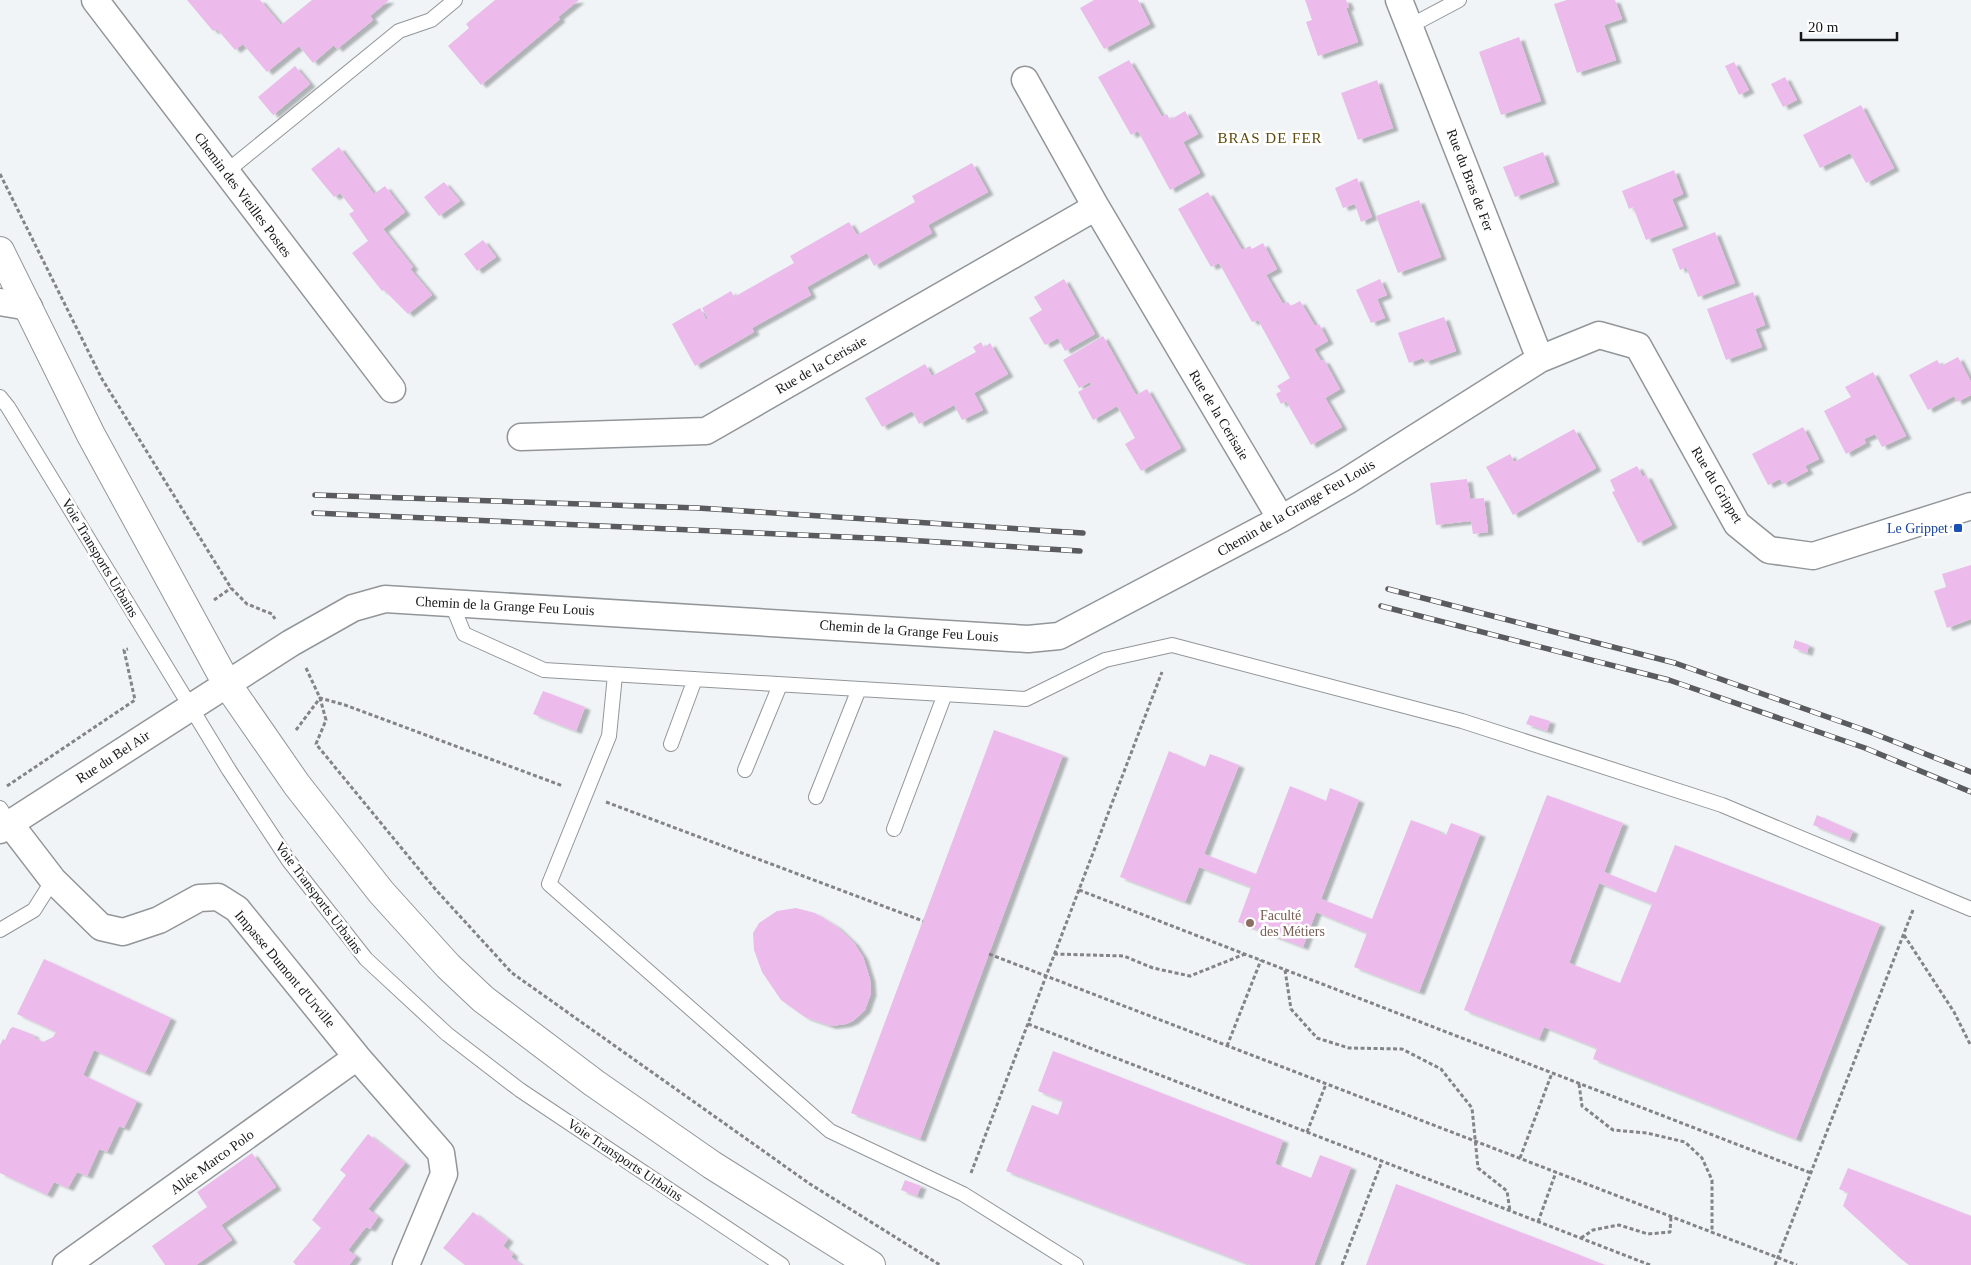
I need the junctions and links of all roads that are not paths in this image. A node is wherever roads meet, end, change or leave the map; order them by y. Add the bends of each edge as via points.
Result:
1 (95, 0) edge
2 (455, 0) edge
3 (1399, 0) edge
4 (1459, 0) edge
5 (1410, 26) junction
6 (1025, 80) dead end
7 (226, 172) junction
8 (1096, 207) junction
9 (0, 251) edge
10 (0, 302) edge
11 (29, 307) junction
12 (1540, 359) junction
13 (392, 389) dead end
14 (0, 397) edge
15 (521, 437) dead end
16 (1971, 506) edge
17 (1281, 519) junction
18 (451, 602) junction
19 (615, 675) junction
20 (696, 679) junction
21 (227, 684) junction
22 (780, 684) junction
23 (859, 689) junction
24 (945, 694) junction
25 (191, 707) junction
26 (671, 744) dead end
27 (745, 770) dead end
28 (816, 796) dead end
29 (3, 820) edge
30 (894, 829) dead end
31 (53, 880) junction
32 (1971, 909) edge
33 (0, 930) edge
34 (357, 1058) junction
35 (66, 1265) edge
36 (406, 1265) edge
37 (782, 1265) edge
38 (871, 1265) edge
39 (1076, 1265) edge

1 - 7 street, Chemin des Vieilles Postes
2 - 7 lane via 431,20 399,30
3 - 5 street, Rue du Bras de Fer
4 - 5 lane
5 - 12 street, Rue du Bras de Fer
6 - 8 street, Rue de la Cerisaie
7 - 13 street, Chemin des Vieilles Postes
8 - 15 street, Rue de la Cerisaie via 706,431
8 - 17 street, Rue de la Cerisaie
9 - 11 street
10 - 11 street
11 - 21 street via 91,435
12 - 16 street, Rue du Grippet via 1599,334 1638,346 1737,524 1769,550 1813,556
12 - 17 street, Chemin de la Grange Feu Louis
14 - 25 lane, Voie Transports Urbains
17 - 18 street, Chemin de la Grange Feu Louis via 1059,636 1028,639
18 - 19 lane via 464,634 544,670
18 - 21 street, Chemin de la Grange Feu Louis via 385,599 353,608
19 - 20 lane
19 - 39 lane via 609,736 549,884 830,1131 963,1194
20 - 22 lane
20 - 26 lane
21 - 25 street, Rue du Bel Air
21 - 38 street via 298,786 382,892 448,966 484,1000 594,1083 712,1165
22 - 23 lane
22 - 27 lane
23 - 24 lane
23 - 28 lane
24 - 30 lane
24 - 32 lane via 1026,699 1105,660 1172,645 1462,721 1722,805
25 - 29 street, Rue du Bel Air
25 - 37 lane, Voie Transports Urbains via 289,861 366,959 447,1034 520,1090
29 - 31 street, Impasse Dumont d'Urville
31 - 33 lane via 34,910
31 - 34 street, Impasse Dumont d'Urville via 101,927 123,932 159,920 199,898 218,897 237,909
34 - 35 street, Allée Marco Polo
34 - 36 street, Impasse Dumont d'Urville via 441,1153 444,1174

